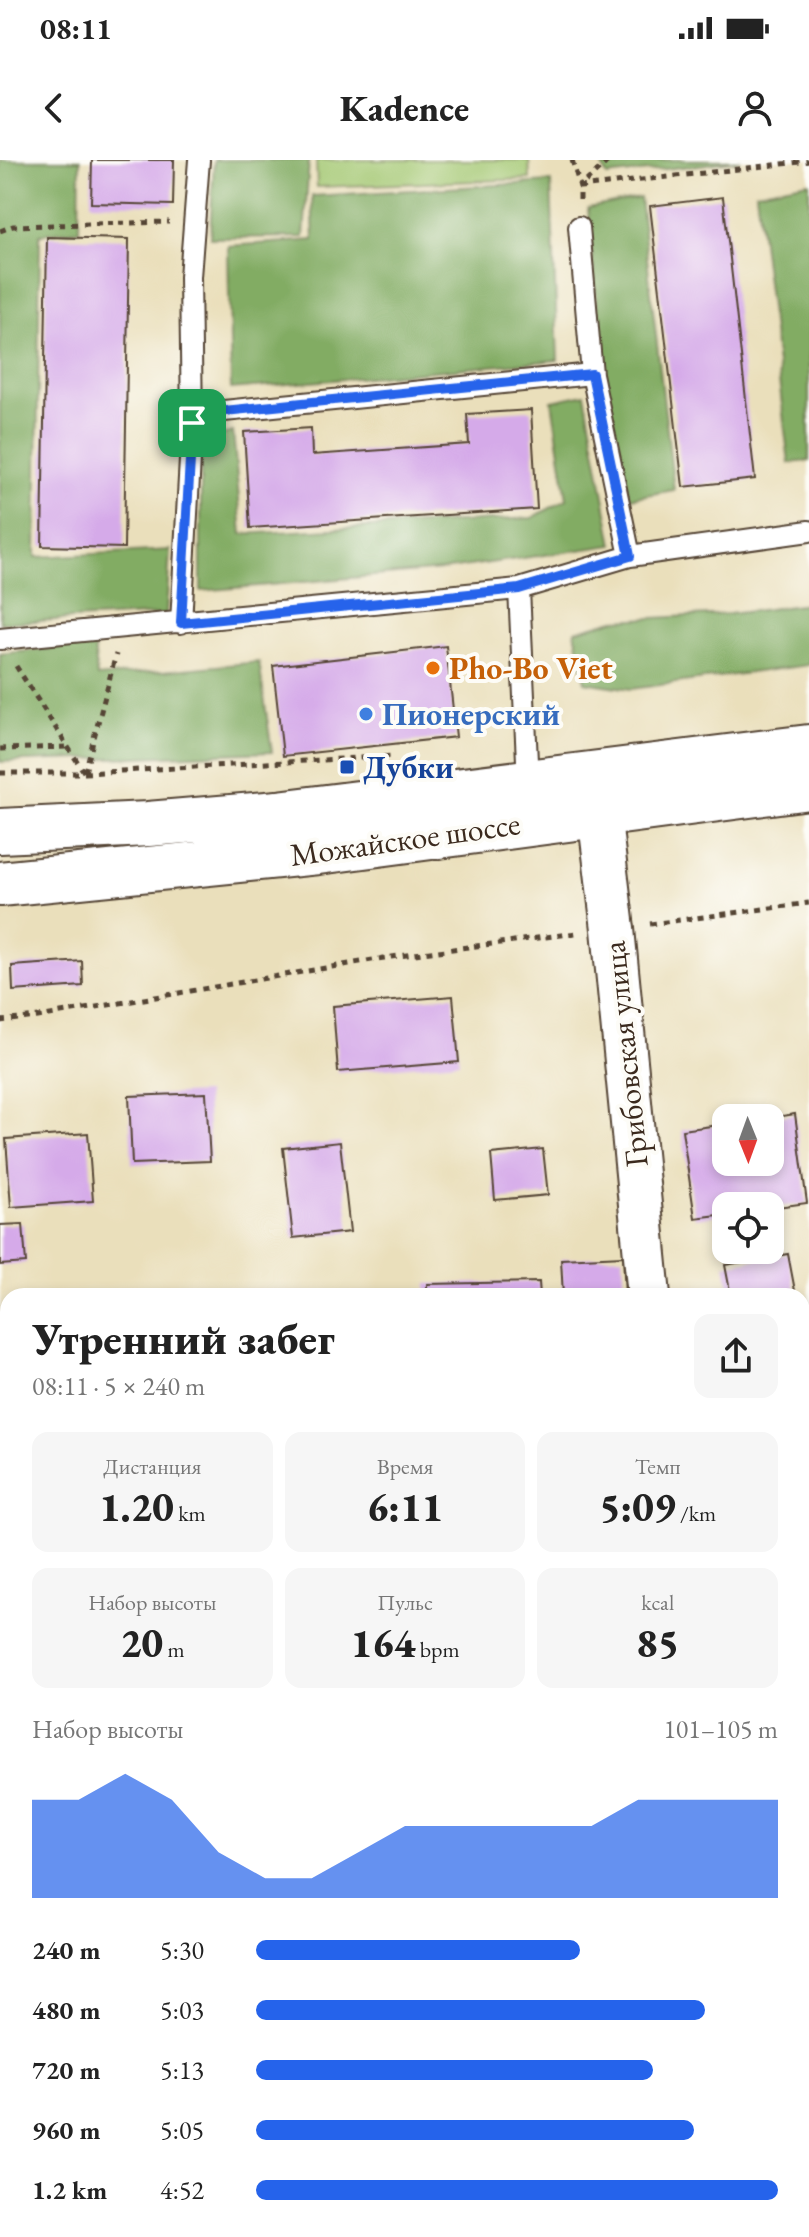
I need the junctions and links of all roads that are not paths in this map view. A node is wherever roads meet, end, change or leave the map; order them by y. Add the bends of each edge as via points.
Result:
1 (199, 160) edge
2 (579, 227) road end
3 (592, 374) junction
4 (192, 423) junction
5 (809, 531) edge
6 (630, 556) junction
7 (519, 589) junction
8 (181, 623) junction
9 (4, 647) edge
10 (809, 747) edge
11 (528, 783) junction
12 (809, 787) edge
13 (599, 813) junction
14 (0, 831) edge
15 (0, 884) edge
16 (648, 1288) edge

1 - 4 lane via 190,277
2 - 3 lane
3 - 4 lane via 214,412
3 - 6 lane
4 - 8 lane
5 - 6 lane
6 - 7 lane
7 - 8 lane
7 - 11 lane
8 - 9 lane
10 - 11 main road, Можайское шоссе
11 - 14 main road, Можайское шоссе via 278,813
12 - 13 main road, Можайское шоссе
13 - 15 main road, Можайское шоссе via 318,852
13 - 16 street, Грибовская улица

